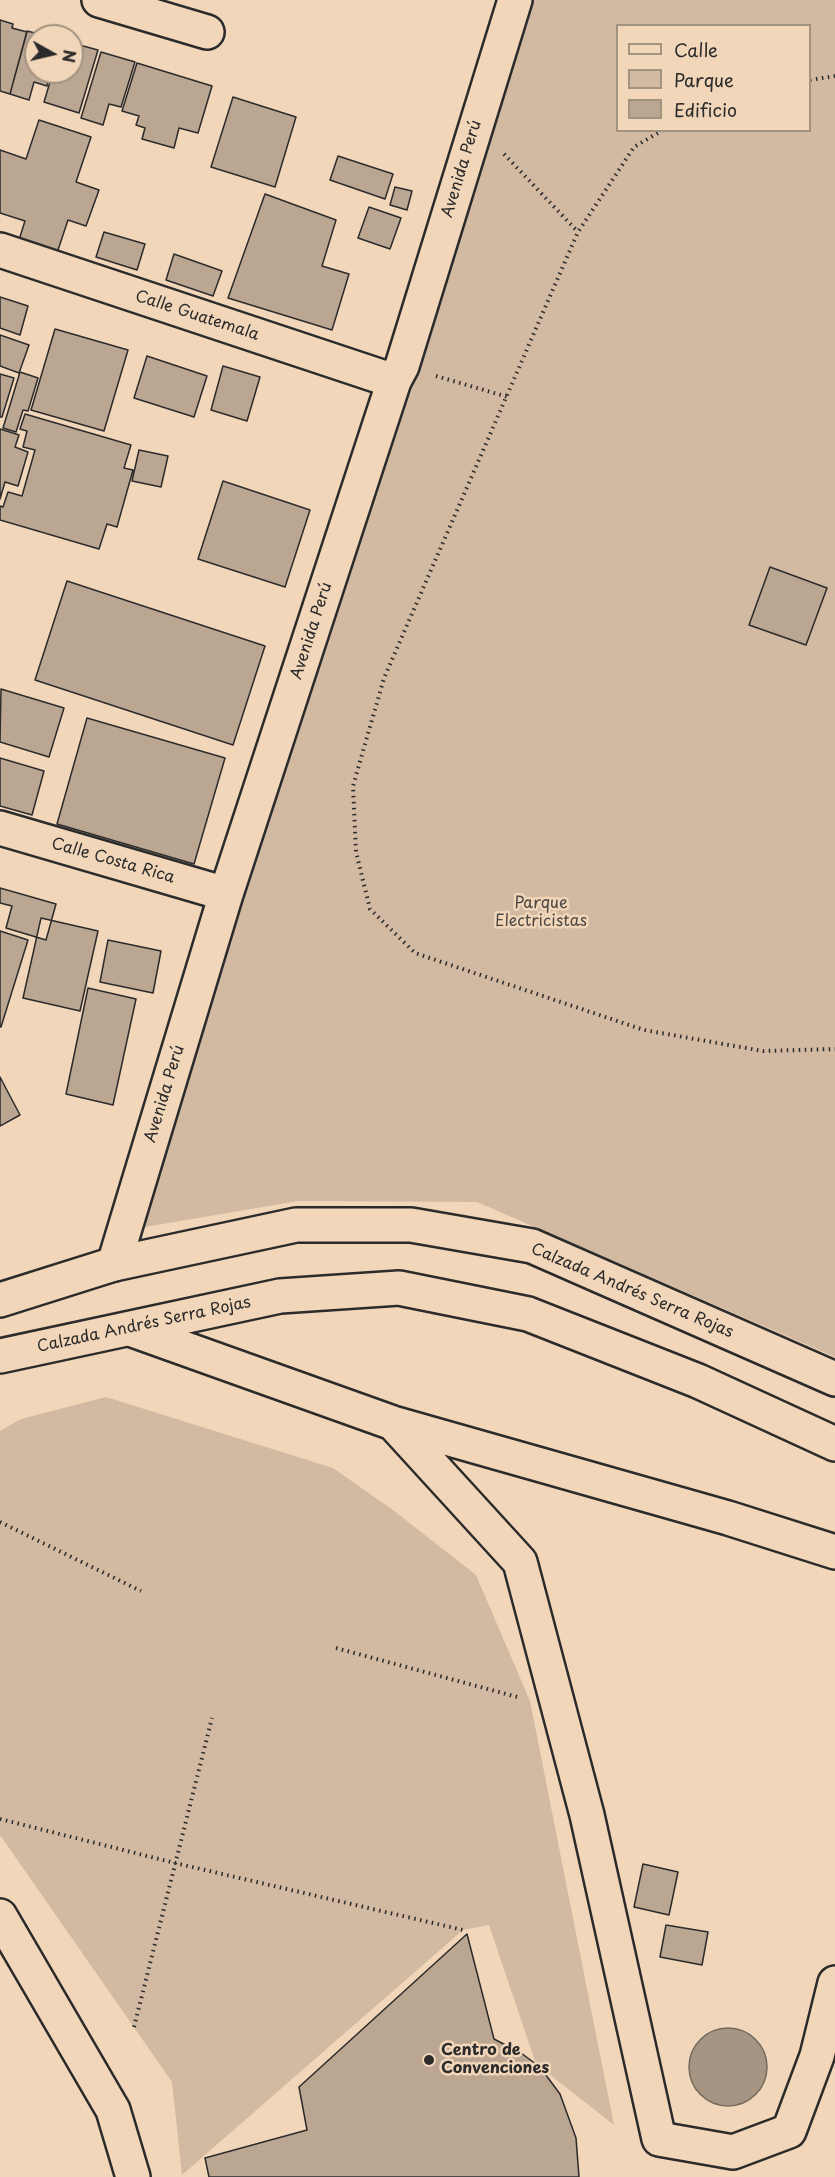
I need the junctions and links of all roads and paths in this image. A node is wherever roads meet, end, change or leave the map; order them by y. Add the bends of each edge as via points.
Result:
1 (99, 0) edge
2 (515, 0) edge
3 (207, 32) dead end
4 (835, 76) edge
5 (811, 80) edge
6 (476, 124) junction
7 (660, 132) edge
8 (578, 232) junction
9 (0, 250) edge
10 (398, 374) junction
11 (508, 397) junction
12 (0, 828) edge
13 (226, 894) junction
14 (835, 1049) edge
15 (114, 1264) junction
16 (0, 1300) edge
17 (130, 1329) junction
18 (5, 1359) edge
19 (835, 1379) edge
20 (393, 1423) junction
21 (835, 1444) edge
22 (0, 1522) edge
23 (835, 1552) edge
24 (141, 1591) dead end
25 (336, 1648) dead end
26 (558, 1705) junction
27 (212, 1718) dead end
28 (0, 1819) edge
29 (175, 1863) junction
30 (0, 1916) edge
31 (463, 1930) dead end
32 (835, 1983) edge
33 (134, 2027) dead end
34 (133, 2177) edge

1 - 3 street
2 - 6 street, Avenida Perú
4 - 5 path
6 - 8 path
6 - 10 street, Avenida Perú
7 - 8 path via 634,147
8 - 11 path
9 - 10 street, Calle Guatemala
10 - 11 path
10 - 13 street, Avenida Perú
11 - 14 path via 384,678 353,786 356,852 369,909 415,953 644,1030 763,1051
12 - 13 street, Calle Costa Rica
13 - 15 street, Avenida Perú
15 - 16 street, Calzada Andrés Serra Rojas
15 - 19 street, Calzada Andrés Serra Rojas via 296,1225 411,1225 532,1246
17 - 18 street, Calzada Andrés Serra Rojas
17 - 20 street
17 - 21 street, Calzada Andrés Serra Rojas via 280,1296 399,1288 528,1314 698,1381
20 - 23 street
20 - 26 street via 520,1562
22 - 24 path
25 - 26 path via 530,1701
26 - 32 street via 587,1815 659,2139 733,2152 789,2131 817,2056
27 - 29 path
28 - 29 path
29 - 31 path
29 - 33 path
30 - 34 street via 113,2110

